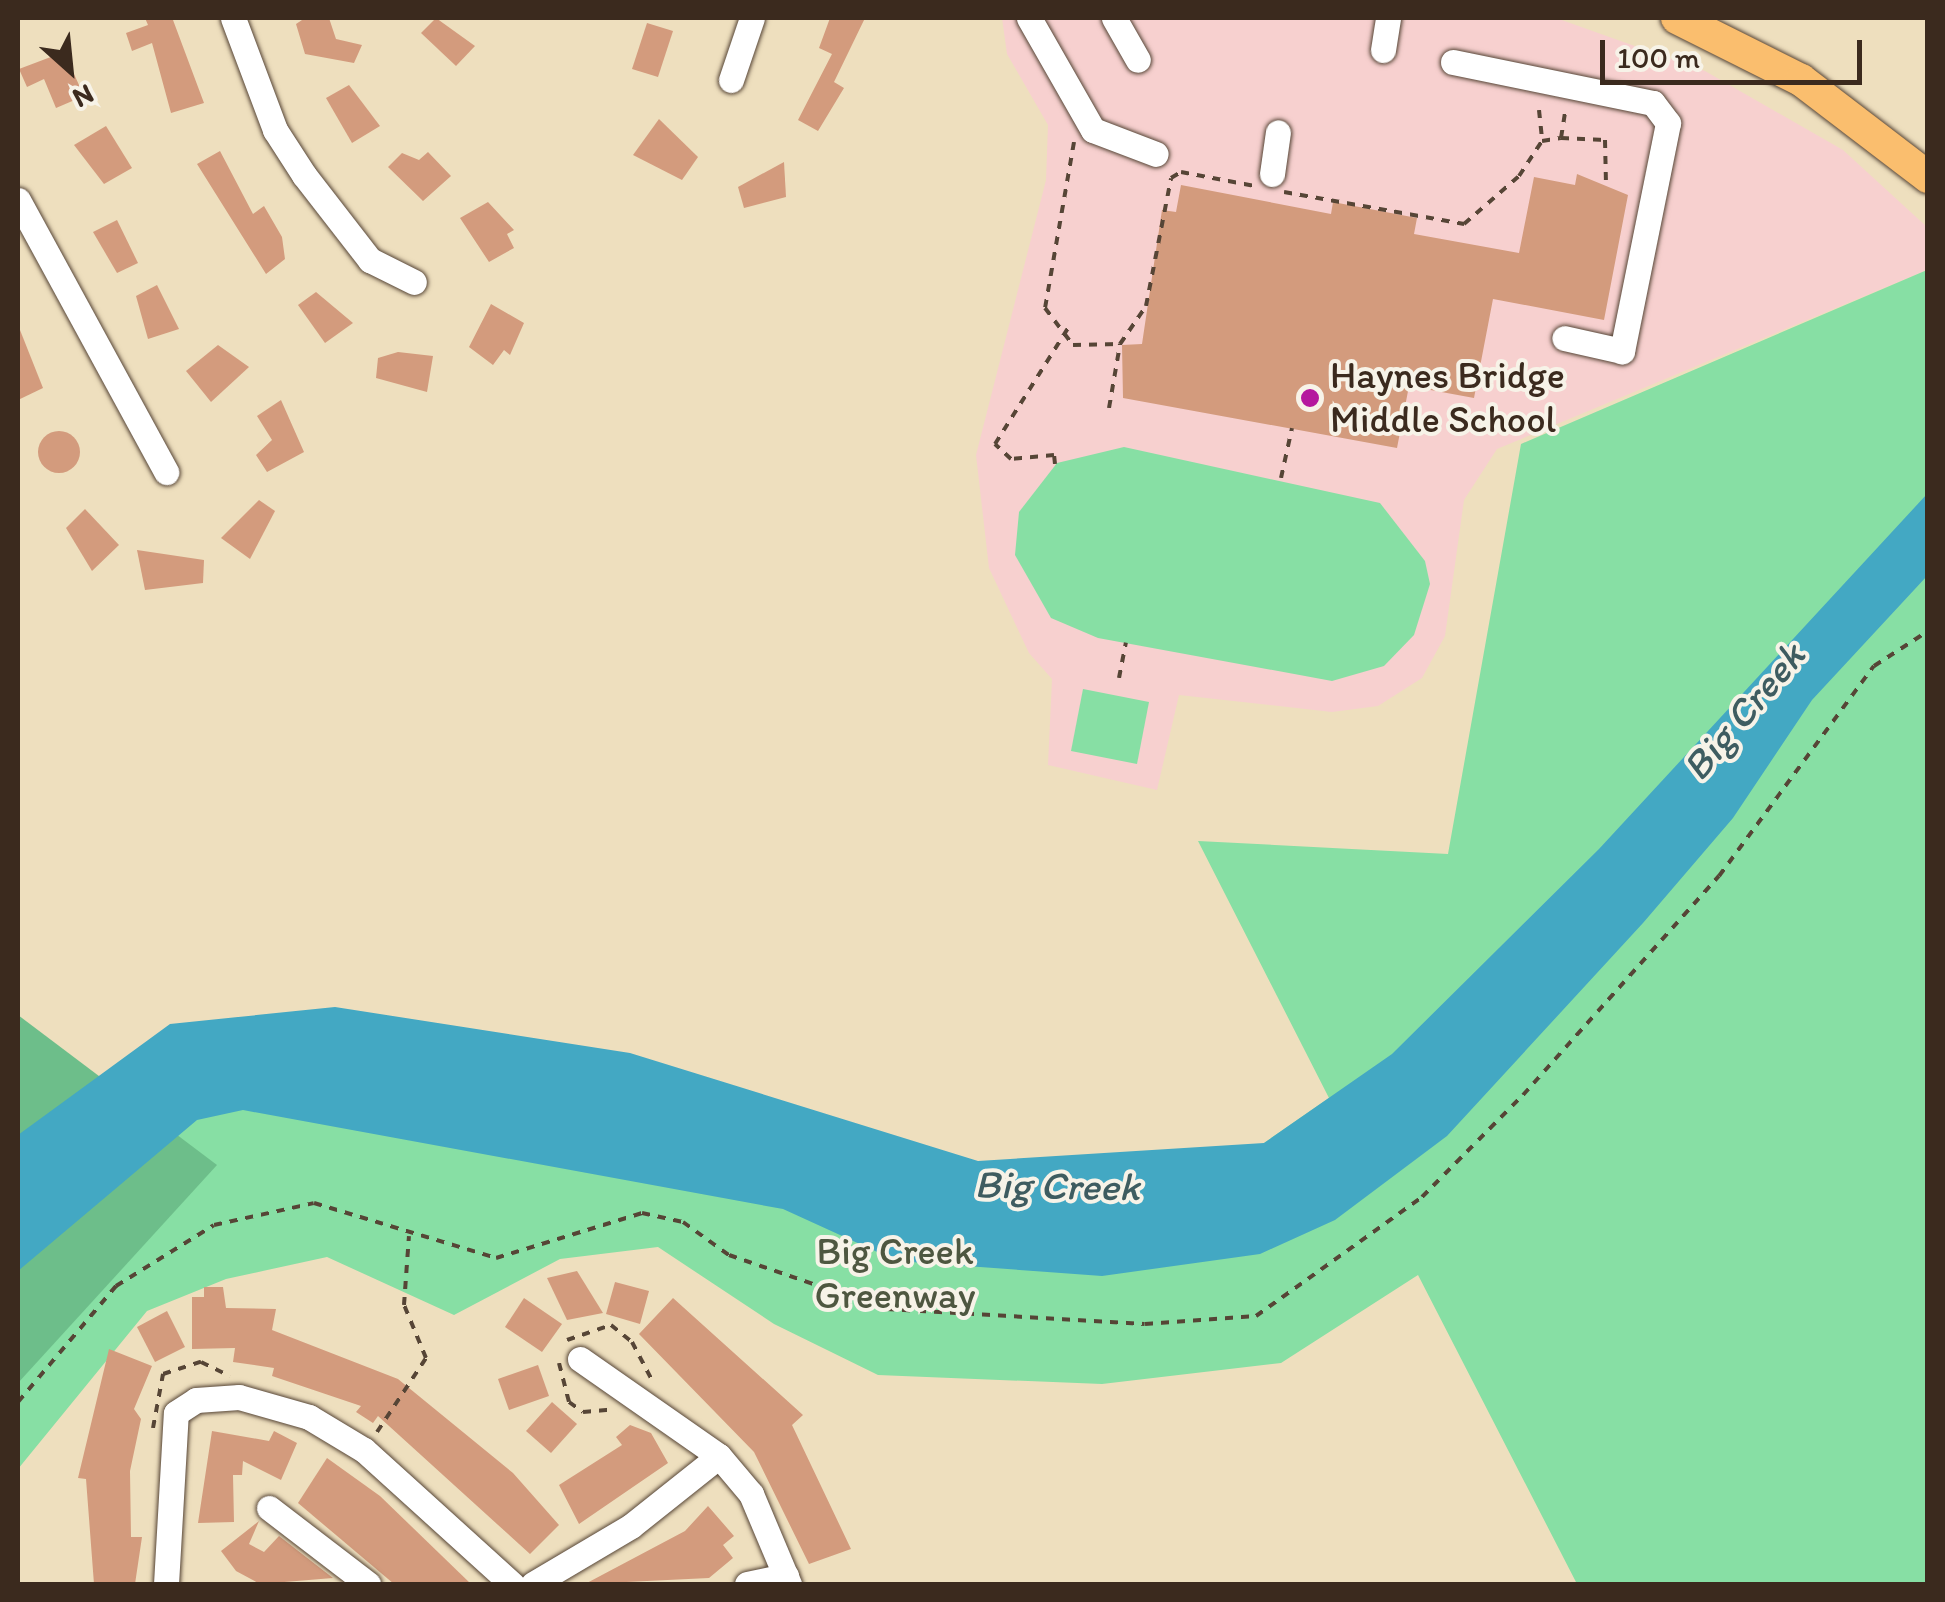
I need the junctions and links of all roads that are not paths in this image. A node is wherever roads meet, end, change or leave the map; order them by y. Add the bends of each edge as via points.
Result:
1 (233, 18) edge
2 (752, 18) edge
3 (1029, 18) edge
4 (1114, 18) edge
5 (1389, 18) edge
6 (1677, 18) edge
7 (1383, 50) dead end
8 (1138, 60) dead end
9 (1453, 62) dead end
10 (731, 80) dead end
11 (1278, 132) dead end
12 (1156, 154) dead end
13 (1272, 174) dead end
14 (1928, 177) edge
15 (18, 200) edge
16 (414, 282) dead end
17 (1564, 338) dead end
18 (166, 472) dead end
19 (580, 1359) dead end
20 (719, 1456) junction
21 (269, 1508) dead end
22 (787, 1580) edge
23 (170, 1583) edge
24 (368, 1584) edge
25 (512, 1584) edge
26 (534, 1584) edge
27 (746, 1584) edge

1 - 16 street via 275,130 304,175 370,260
2 - 10 street
3 - 12 street via 1093,130
4 - 8 street
5 - 7 street
6 - 14 main road via 1801,80
9 - 17 street via 1653,104 1668,122 1622,351
11 - 13 street
15 - 18 street
19 - 20 street
20 - 22 street via 751,1494
20 - 26 street via 632,1526
21 - 24 street
22 - 27 street
23 - 25 street via 176,1413 196,1400 239,1397 309,1417 364,1450

